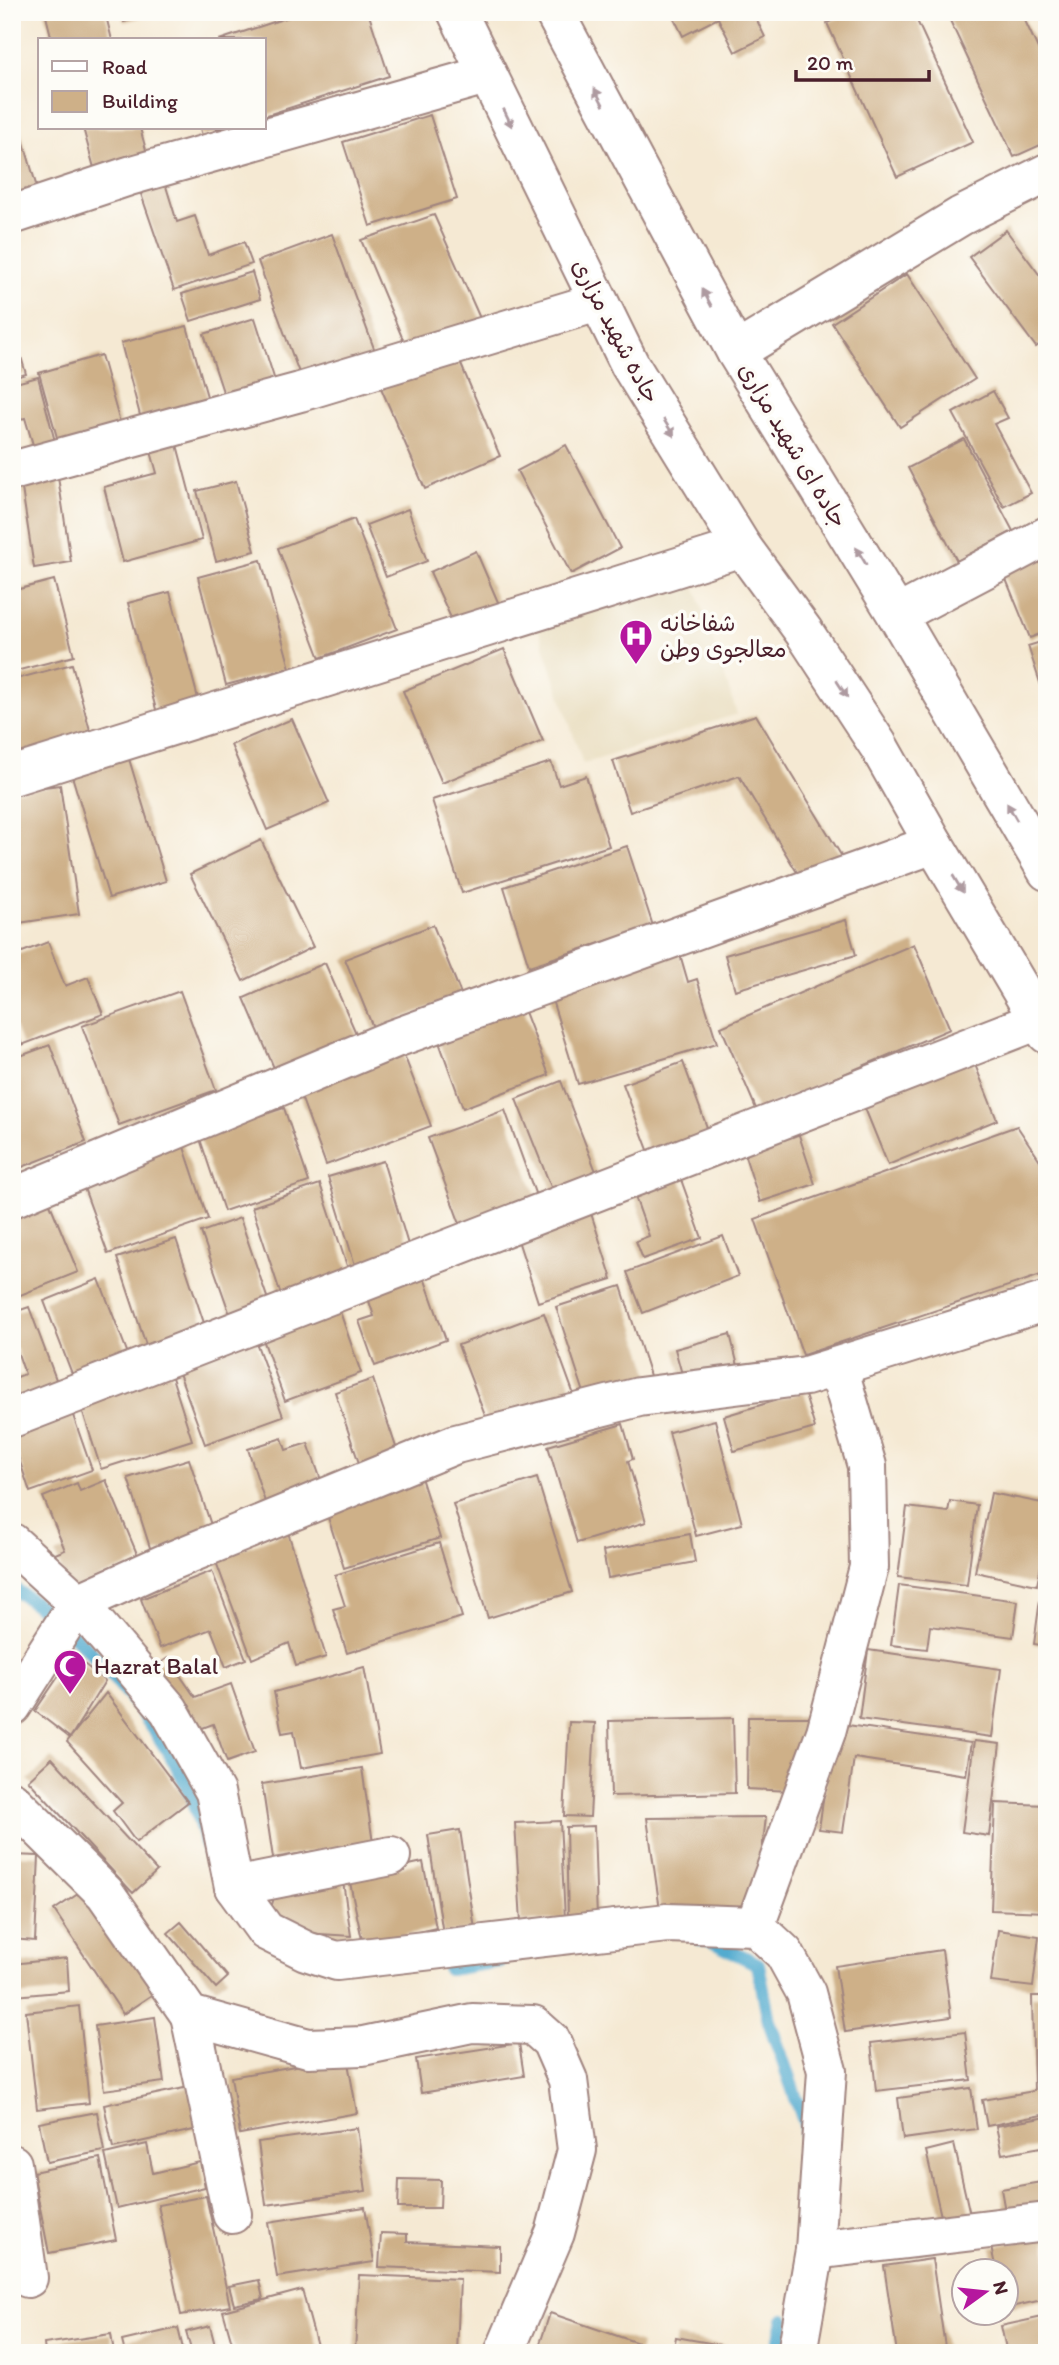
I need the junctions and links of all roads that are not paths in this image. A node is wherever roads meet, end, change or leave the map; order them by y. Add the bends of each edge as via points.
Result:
1 (457, 12) edge
2 (554, 12) edge
3 (486, 75) junction
4 (1047, 173) edge
5 (12, 215) edge
6 (598, 302) junction
7 (736, 352) junction
8 (12, 471) edge
9 (1047, 536) edge
10 (742, 547) junction
11 (897, 614) junction
12 (12, 776) edge
13 (934, 844) junction
14 (1047, 871) edge
15 (1043, 1027) edge
16 (12, 1198) edge
17 (1047, 1301) edge
18 (838, 1367) junction
19 (12, 1418) edge
20 (12, 1543) edge
21 (78, 1603) junction
22 (12, 1706) edge
23 (12, 1801) edge
24 (391, 1856) dead end
25 (234, 1887) junction
26 (755, 1926) junction
27 (190, 2015) junction
28 (12, 2164) edge
29 (232, 2214) dead end
30 (1047, 2222) edge
31 (815, 2250) junction
32 (28, 2278) dead end
33 (504, 2353) edge
34 (797, 2353) edge

1 - 3 street, جاده شهید مزاری
7 -> 2 street, جاده ای شهید مزاری
3 - 5 street via 129,176
3 -> 6 street, جاده شهید مزاری
4 - 7 street via 961,216
6 - 8 street via 300,392
6 -> 10 street, جاده شهید مزاری via 630,365
11 -> 7 street, جاده ای شهید مزاری
9 - 11 street
10 - 12 street
10 -> 13 street, جاده شهید مزاری via 878,745
14 -> 11 street, جاده ای شهید مزاری
13 -> 15 street
13 - 16 street via 393,1039
15 - 19 street
17 - 18 street
18 - 21 street via 806,1376 639,1397 456,1444
18 - 26 street via 867,1466 869,1567 826,1732
20 - 21 street
21 - 22 street
21 - 25 street via 169,1710 215,1792
23 - 27 street via 104,1893
24 - 25 street
25 - 26 street via 266,1931 337,1961 667,1923
26 - 31 street via 784,1953 806,1993 827,2071
27 - 29 street
27 - 33 street via 308,2048 363,2046 472,2022 533,2025 551,2041 568,2080 577,2150 555,2233
28 - 32 street
30 - 31 street
31 - 34 street

